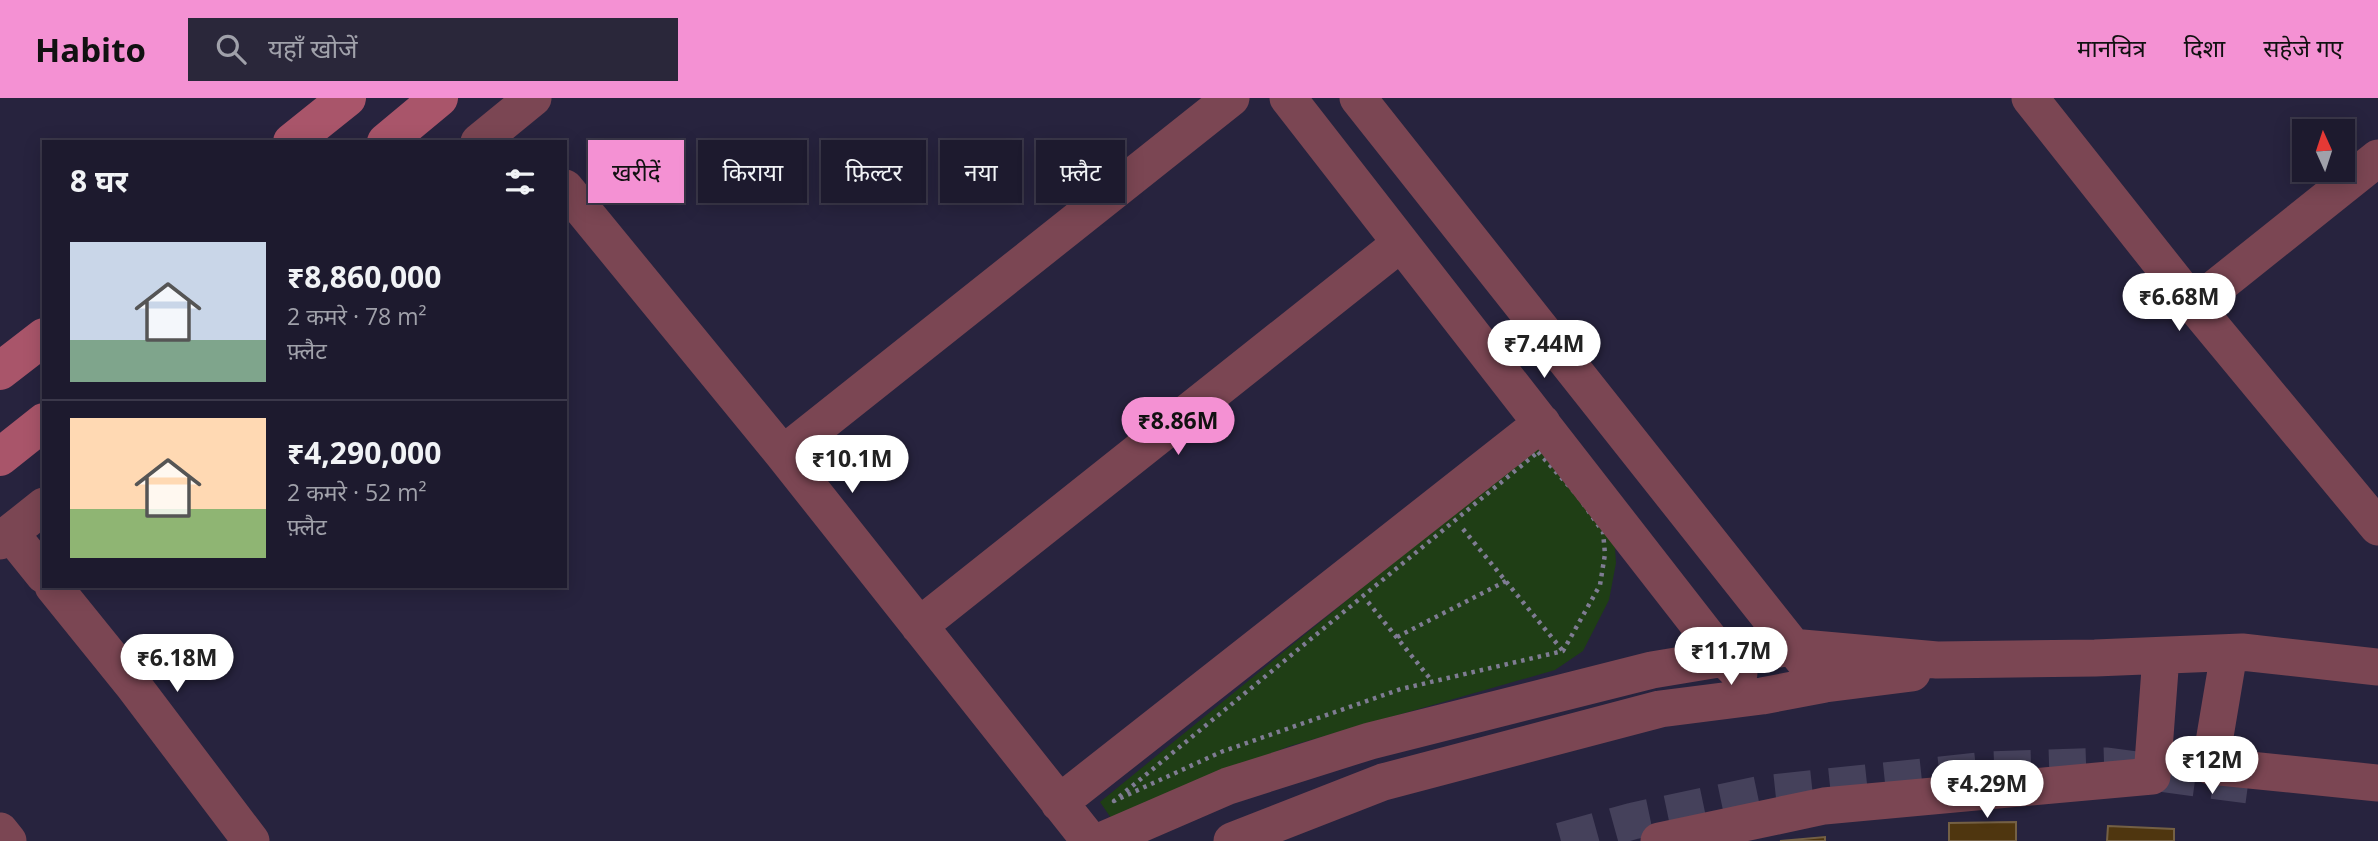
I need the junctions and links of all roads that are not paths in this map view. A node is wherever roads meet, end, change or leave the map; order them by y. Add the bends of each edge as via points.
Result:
1 (347, 98) edge
2 (439, 98) edge
3 (1231, 98) edge
4 (1288, 98) edge
5 (1358, 98) edge
6 (2030, 98) edge
7 (523, 119) edge
8 (294, 140) edge
9 (388, 140) edge
10 (484, 140) edge
11 (2378, 158) edge
12 (567, 190) edge
13 (1401, 243) junction
14 (2194, 305) junction
15 (42, 339) edge
16 (0, 371) edge
17 (1542, 423) junction
18 (42, 424) edge
19 (783, 454) junction
20 (0, 457) edge
21 (42, 508) edge
22 (2378, 527) edge
23 (5, 537) edge
24 (42, 573) edge
25 (55, 588) edge
26 (919, 626) junction
27 (1791, 647) junction
28 (1725, 659) junction
29 (2229, 659) junction
30 (2160, 661) junction
31 (2378, 667) edge
32 (2378, 680) edge
33 (1825, 684) junction
34 (1762, 696) junction
35 (2210, 766) junction
36 (2152, 776) junction
37 (2378, 783) edge
38 (1059, 803) junction
39 (0, 831) edge
40 (8, 841) edge
41 (251, 841) edge
42 (1090, 841) edge
43 (1101, 841) edge
44 (1232, 841) edge
45 (1659, 841) edge

1 - 8 main road
2 - 9 main road
3 - 19 street
4 - 13 street
5 - 27 street
6 - 14 street
7 - 10 street
11 - 14 street
12 - 19 street
13 - 17 street
13 - 26 street
14 - 22 street
15 - 16 main road
17 - 28 street
17 - 38 street
18 - 20 main road
19 - 26 street
21 - 23 street
23 - 24 street
25 - 41 street
26 - 38 street
27 - 28 street
27 - 30 street via 1937,660
27 - 33 street
28 - 34 street
28 - 43 street via 1652,670 1370,741 1228,786
29 - 30 street
29 - 31 street via 2242,652
29 - 32 street
29 - 35 street
30 - 33 street via 1942,670
30 - 36 street
33 - 34 street
34 - 44 street via 1660,709 1383,782
35 - 36 street
35 - 37 street
36 - 45 street via 1824,806
38 - 42 street
39 - 40 street

